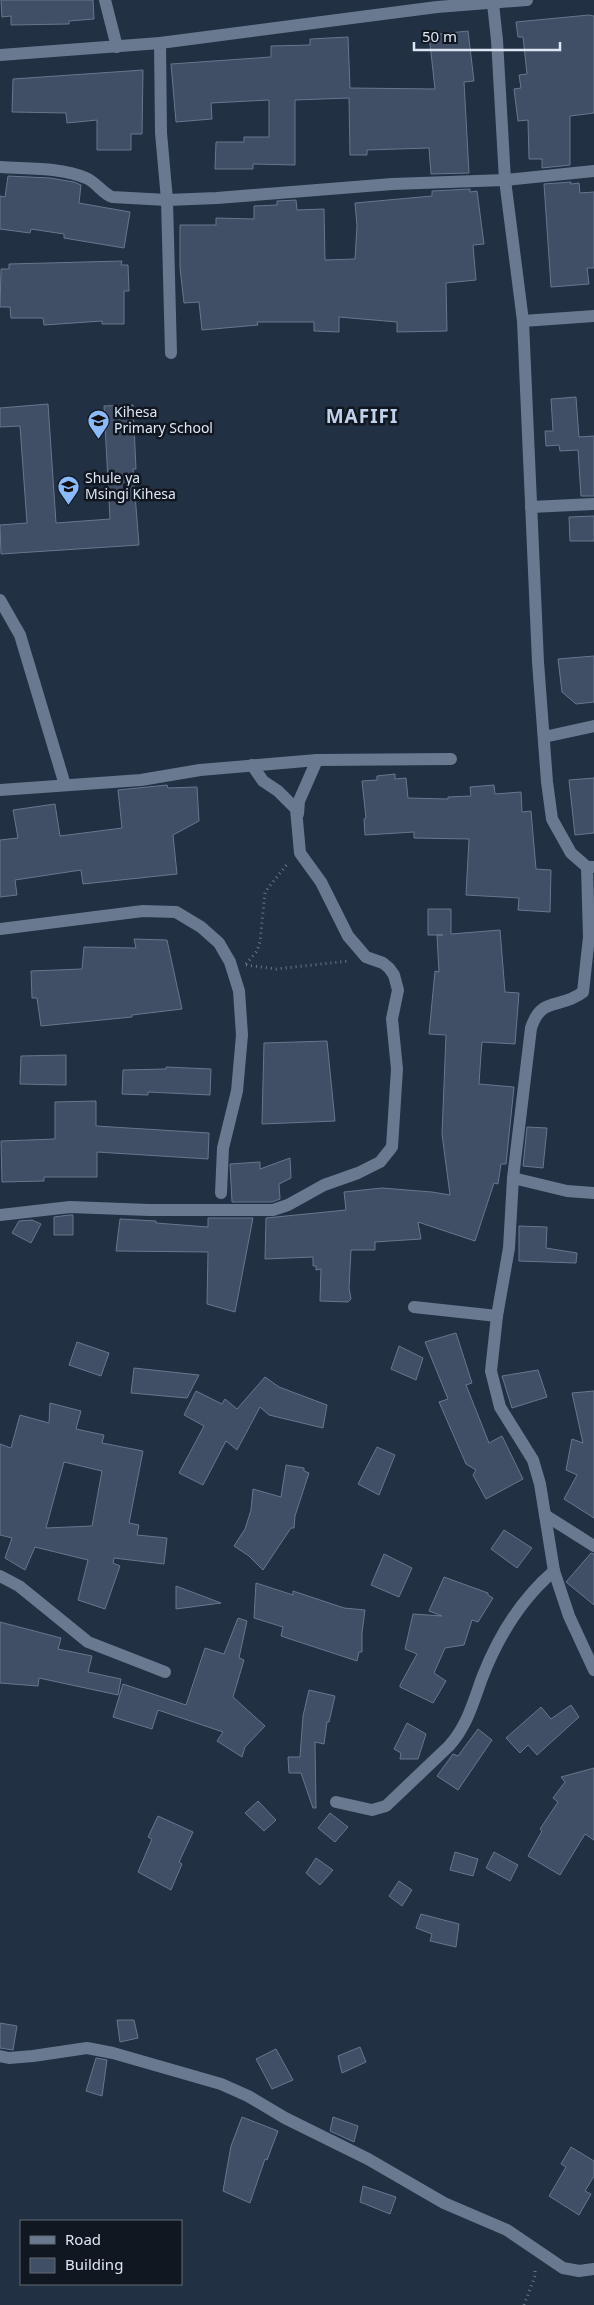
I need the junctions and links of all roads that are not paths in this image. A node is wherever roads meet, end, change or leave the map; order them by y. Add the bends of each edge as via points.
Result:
1 (105, 0) edge
2 (527, 0) edge
3 (436, 4) edge
4 (493, 4) junction
5 (160, 43) junction
6 (117, 47) junction
7 (0, 55) edge
8 (2, 167) edge
9 (594, 170) edge
10 (0, 180) edge
11 (505, 180) junction
12 (167, 200) junction
13 (594, 316) edge
14 (523, 322) junction
15 (171, 353) dead end
16 (594, 504) edge
17 (531, 507) junction
18 (0, 600) edge
19 (594, 726) edge
20 (544, 737) junction
21 (451, 759) dead end
22 (317, 760) junction
23 (252, 765) junction
24 (65, 784) junction
25 (0, 790) edge
26 (298, 814) junction
27 (591, 867) edge
28 (0, 929) edge
29 (589, 993) edge
30 (513, 1178) junction
31 (594, 1192) edge
32 (221, 1193) dead end
33 (0, 1215) edge
34 (414, 1307) dead end
35 (497, 1316) junction
36 (545, 1515) junction
37 (594, 1546) edge
38 (554, 1572) junction
39 (0, 1576) edge
40 (594, 1670) edge
41 (165, 1672) dead end
42 (336, 1802) dead end
43 (0, 2056) edge
44 (594, 2269) edge

1 - 6 street
2 - 4 street
3 - 4 street
3 - 5 street
4 - 11 street
5 - 6 street
5 - 12 street via 161,133
6 - 7 street
8 - 10 street
8 - 12 street via 72,174 88,179 112,197
9 - 11 street
11 - 12 street via 392,184
11 - 14 street
12 - 15 street
13 - 14 street
14 - 17 street
16 - 17 street
17 - 20 street
18 - 24 street via 20,636
19 - 20 street
20 - 27 street via 552,819 571,853
21 - 22 street
22 - 23 street
22 - 26 street via 299,801
23 - 24 street via 141,780
23 - 26 street via 264,781 293,805
24 - 25 street
26 - 33 street via 298,848 321,882 348,936 366,957 383,963 394,975 398,990 392,1019 397,1069 392,1147 380,1162 273,1210 70,1208
27 - 29 street
28 - 32 street via 143,910 176,912 202,927 219,942 230,962 239,991 242,1036 237,1091 223,1148
29 - 30 street via 541,1009 536,1015 531,1028
30 - 31 street via 566,1191
30 - 35 street via 509,1248
34 - 35 street
35 - 36 street via 491,1370 494,1388 500,1406 532,1460
36 - 37 street
36 - 38 street
38 - 40 street via 569,1616
38 - 42 street via 514,1613 483,1677 468,1720 449,1746 386,1806 372,1810
39 - 41 street via 30,1594 88,1642
43 - 44 street via 9,2058 87,2048 221,2084 368,2158 444,2203 491,2222 563,2268

